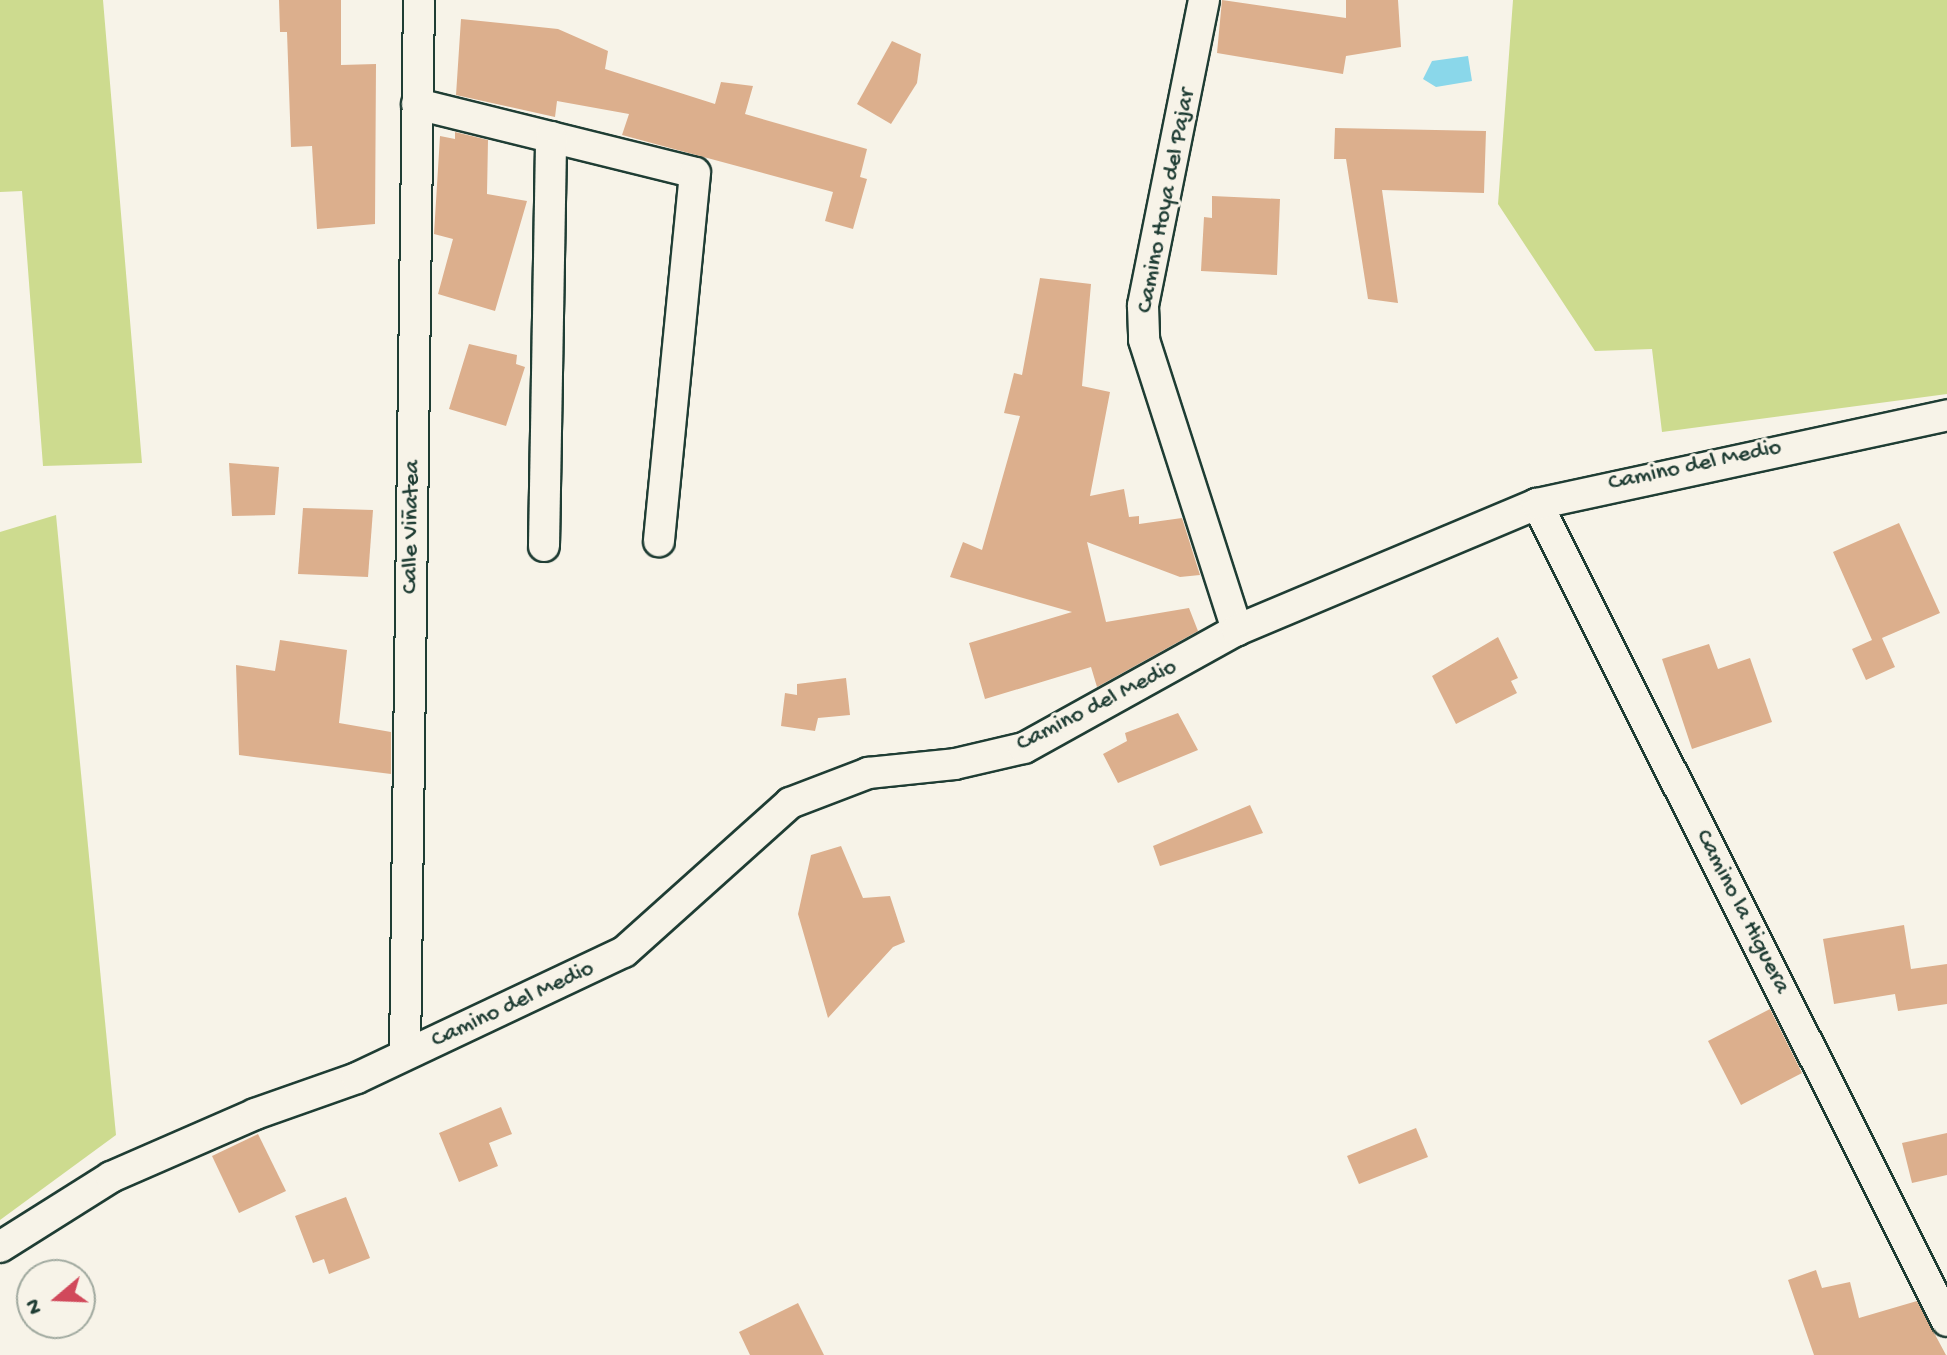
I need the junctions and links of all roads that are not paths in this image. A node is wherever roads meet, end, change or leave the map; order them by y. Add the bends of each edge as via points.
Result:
1 (419, 0) edge
2 (1204, 0) edge
3 (417, 104) junction
4 (551, 137) junction
5 (1947, 415) edge
6 (1537, 504) junction
7 (659, 541) dead end
8 (544, 546) dead end
9 (1237, 630) junction
10 (405, 1053) junction
11 (0, 1247) edge
12 (1947, 1321) edge

1 - 3 street, Calle Viñatea
2 - 9 street, Camino Hoya del Pajar via 1143,306 1144,340
3 - 4 street
3 - 10 street, Calle Viñatea
4 - 7 street via 695,173
4 - 8 street
5 - 6 street, Camino del Medio
6 - 9 street, Camino del Medio
6 - 12 street, Camino la Higuera
9 - 10 street, Camino del Medio via 1024,748 955,764 868,773 790,803 624,952
10 - 11 street, Camino del Medio via 111,1177

